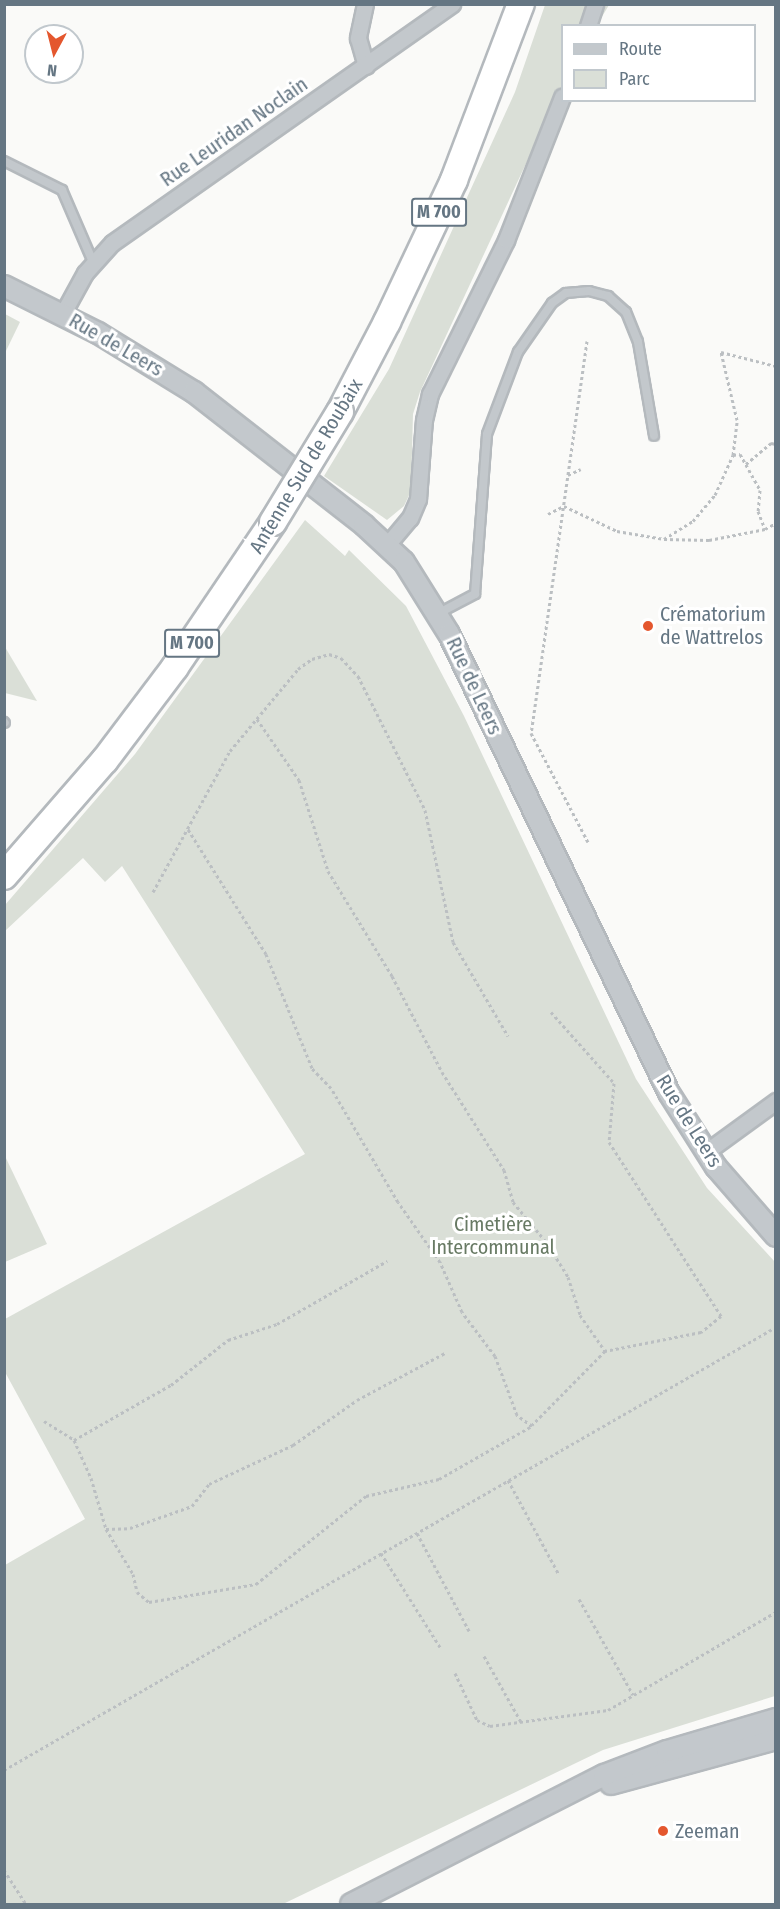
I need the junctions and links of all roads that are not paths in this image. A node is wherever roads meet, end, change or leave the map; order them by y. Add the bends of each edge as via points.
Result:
1 (364, 4) edge
2 (452, 4) edge
3 (521, 4) edge
4 (595, 4) edge
5 (589, 24) edge
6 (366, 66) junction
7 (561, 99) edge
8 (4, 161) edge
9 (93, 262) junction
10 (4, 286) edge
11 (62, 315) junction
12 (654, 436) dead end
13 (387, 545) junction
14 (439, 613) junction
15 (4, 876) edge
16 (776, 1101) edge
17 (706, 1152) junction
18 (776, 1236) edge
19 (776, 1719) edge
20 (776, 1739) edge
21 (524, 1818) junction
22 (351, 1905) edge

1 - 6 street via 358,38
2 - 6 street, Rue Leuridan Noclain
3 - 15 highway, Antenne Sud de Roubaix / M 700, bridge via 454,180 340,412 273,522 134,723
4 - 5 street
6 - 9 street, Rue Leuridan Noclain via 118,238
7 - 13 street via 506,240 430,394 424,420 418,499 410,518
8 - 9 lane via 62,190
9 - 11 street, Rue Leuridan Noclain
10 - 11 street, Rue de Leers
11 - 13 street, Rue de Leers via 194,392
12 - 14 lane via 638,342 626,312 608,296 589,291 566,293 552,303 518,352 487,434 475,594
13 - 14 street, Rue de Leers via 418,580
14 - 17 street, Rue de Leers via 652,1062
16 - 17 street
17 - 18 street, Rue de Leers
19 - 21 street via 624,1767
20 - 21 street via 622,1780
21 - 22 street

